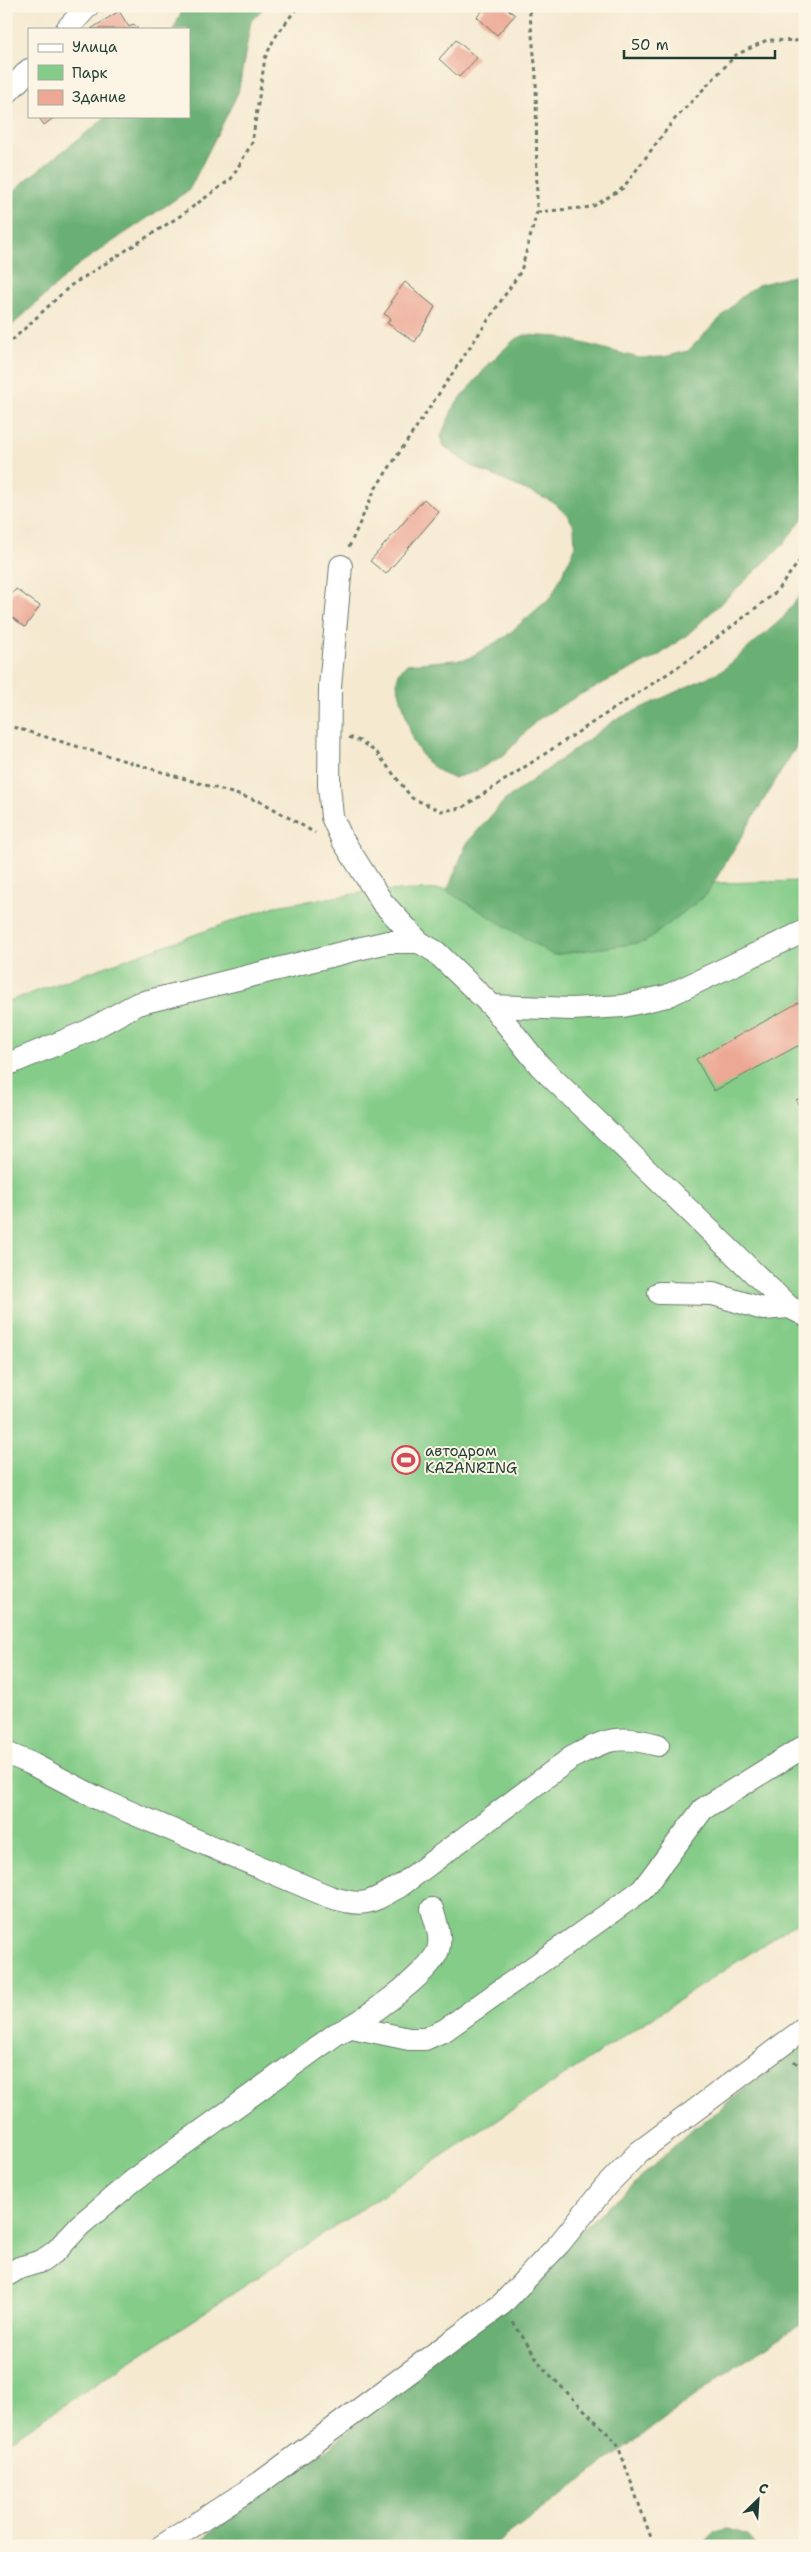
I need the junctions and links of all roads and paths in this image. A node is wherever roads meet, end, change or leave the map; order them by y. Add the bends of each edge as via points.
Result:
1 (88, 6) edge
2 (298, 6) edge
3 (529, 6) edge
4 (68, 28) edge
5 (805, 41) edge
6 (28, 71) edge
7 (6, 94) edge
8 (537, 212) junction
9 (6, 346) edge
10 (805, 554) edge
11 (340, 566) joint
12 (6, 726) edge
13 (329, 729) junction
14 (342, 839) junction
15 (805, 931) edge
16 (419, 942) junction
17 (492, 1006) junction
18 (6, 1065) edge
19 (659, 1293) dead end
20 (797, 1311) edge
21 (658, 1745) dead end
22 (805, 1746) edge
23 (6, 1753) edge
24 (432, 1910) dead end
25 (352, 2027) junction
26 (805, 2028) edge
27 (6, 2276) edge
28 (502, 2304) junction
29 (162, 2546) edge
30 (654, 2546) edge

1 - 4 street
2 - 9 path via 274,39 265,58 252,142 231,179 180,216 70,286
3 - 8 path via 536,74
5 - 8 path via 767,40 736,55 673,121 623,188 592,207
6 - 7 street
8 - 11 path via 520,271 375,489
10 - 13 path via 775,593 690,659 462,808 441,811 412,798 377,753 360,741
11 - 13 street
12 - 14 path via 262,802 320,836
13 - 14 street via 332,817
14 - 16 street via 382,902
15 - 17 street via 667,996 623,1006 572,1009
16 - 17 street via 436,952
16 - 18 street via 388,942 137,1004 88,1031
17 - 20 street via 540,1066
19 - 20 street via 713,1294 763,1309
21 - 23 street via 615,1738 587,1749 570,1758 400,1886 355,1905 99,1799
22 - 25 street via 703,1809 642,1890 445,2030 425,2039 409,2040
24 - 25 street via 440,1938 432,1963
25 - 27 street via 336,2034 134,2180 80,2225 56,2251
26 - 28 street via 639,2152
28 - 29 street via 269,2477
28 - 30 path via 543,2368 617,2443

